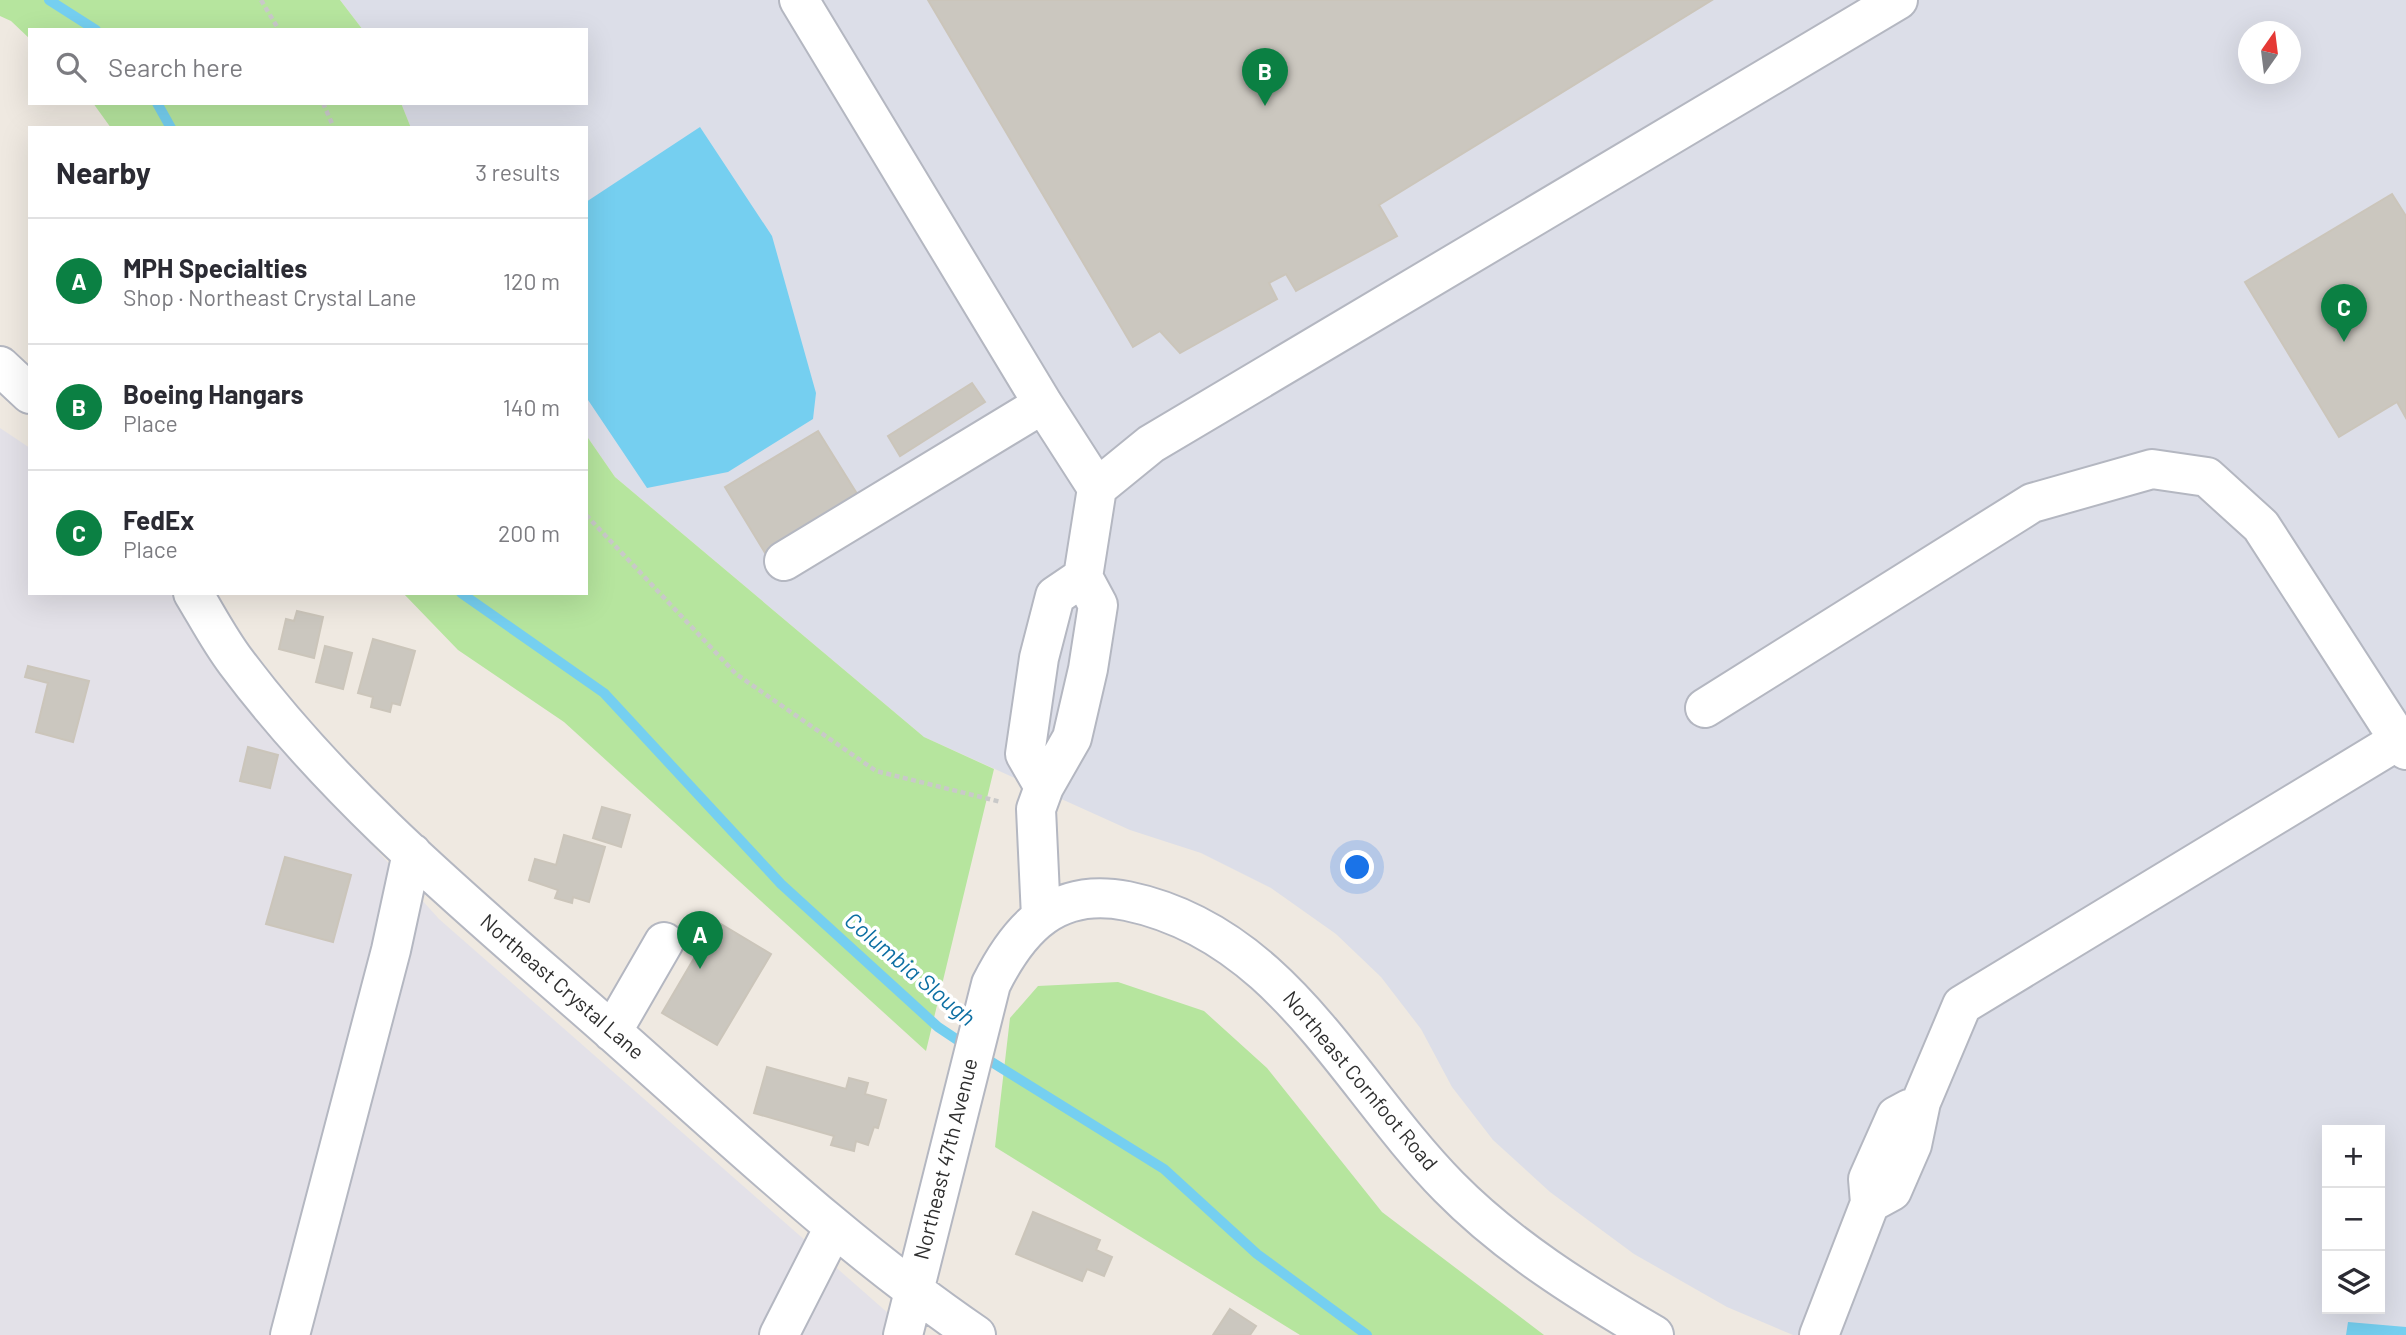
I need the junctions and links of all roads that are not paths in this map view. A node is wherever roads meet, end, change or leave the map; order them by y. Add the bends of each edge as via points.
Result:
1 (799, 0) edge
2 (1898, 0) edge
3 (0, 366) edge
4 (28, 392) edge
5 (1043, 404) junction
6 (1097, 488) junction
7 (784, 561) dead end
8 (1083, 577) junction
9 (194, 595) edge
10 (1705, 708) dead end
11 (2403, 745) edge
12 (1040, 798) junction
13 (412, 853) junction
14 (1041, 917) junction
15 (664, 942) dead end
16 (612, 1032) junction
17 (834, 1227) junction
18 (914, 1290) junction
19 (290, 1335) edge
20 (779, 1335) edge
21 (903, 1335) edge
22 (976, 1335) edge
23 (1654, 1335) edge
24 (1819, 1335) edge

1 - 5 street
2 - 6 street via 1152,444
3 - 4 street
5 - 6 street
5 - 7 street
6 - 8 street
8 - 12 street via 1098,605 1088,669 1072,738
8 - 12 street via 1055,596 1039,657 1025,754
9 - 13 street, Northeast Crystal Lane via 235,661 281,717
10 - 11 street via 2032,503 2152,469 2207,477 2261,526
11 - 24 street via 1962,1005 1921,1102 1912,1145 1892,1191 1870,1203
12 - 14 street
13 - 16 street, Northeast Crystal Lane
13 - 19 street
14 - 18 street, Northeast 47th Avenue via 1002,962 982,1014
14 - 23 street, Northeast Cornfoot Road via 1086,897 1114,899 1172,915 1231,946 1310,1017 1414,1150 1468,1205 1570,1283
15 - 16 street
16 - 17 street, Northeast Crystal Lane
17 - 18 street, Northeast Crystal Lane
17 - 20 street
18 - 21 street, Northeast 47th Avenue
18 - 22 street, Northeast Crystal Lane

